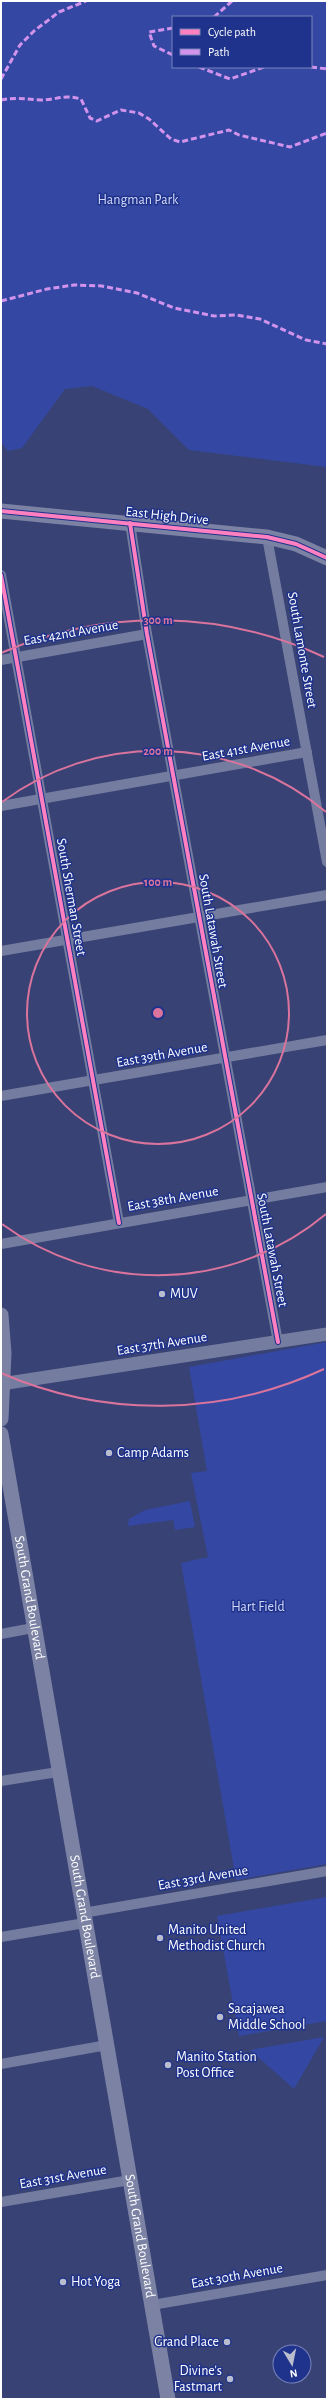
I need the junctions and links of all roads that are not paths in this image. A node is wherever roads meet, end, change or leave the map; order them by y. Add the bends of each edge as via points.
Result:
1 (1, 511) edge
2 (130, 523) junction
3 (267, 537) junction
4 (327, 558) edge
5 (1, 575) edge
6 (147, 634) junction
7 (15, 657) junction
8 (1, 660) edge
9 (307, 752) junction
10 (173, 776) junction
11 (42, 798) junction
12 (1, 806) edge
13 (327, 862) edge
14 (327, 895) edge
15 (199, 917) junction
16 (68, 940) junction
17 (1, 951) edge
18 (327, 1040) edge
19 (225, 1058) junction
20 (93, 1081) junction
21 (1, 1096) edge
22 (327, 1187) edge
23 (252, 1200) junction
24 (119, 1223) junction
25 (1, 1244) edge
26 (1, 1315) edge
27 (327, 1334) edge
28 (278, 1342) junction
29 (2, 1384) edge
30 (1, 1419) edge
31 (1, 1434) edge
32 (5, 1486) edge
33 (33, 1628) junction
34 (1, 1634) edge
35 (58, 1772) junction
36 (1, 1782) edge
37 (327, 1871) edge
38 (84, 1918) junction
39 (1, 1937) edge
40 (106, 2045) junction
41 (1, 2064) edge
42 (130, 2180) junction
43 (1, 2202) edge
44 (327, 2275) edge
45 (152, 2305) junction
46 (168, 2399) edge

1 - 2 main road, East High Drive
2 - 3 main road, East High Drive
2 - 6 street, South Latawah Street
3 - 4 main road, East High Drive via 296,544
3 - 9 street, South Lamonte Street
5 - 7 street, South Sherman Street
6 - 7 street, East 42nd Avenue
6 - 10 street, South Latawah Street
7 - 8 street, East 42nd Avenue
7 - 11 street, South Sherman Street
9 - 10 street, East 41st Avenue
9 - 13 street, South Lamonte Street
10 - 11 street, East 41st Avenue
10 - 15 street, South Latawah Street
11 - 12 street, East 41st Avenue
11 - 16 street, South Sherman Street
14 - 15 street
15 - 16 street
15 - 19 street, South Latawah Street
16 - 17 street
16 - 20 street, South Sherman Street
18 - 19 street, East 39th Avenue
19 - 20 street, East 39th Avenue
19 - 23 street, South Latawah Street
20 - 21 street, East 39th Avenue
20 - 24 street, South Sherman Street
22 - 23 street, East 38th Avenue
23 - 24 street, East 38th Avenue
23 - 28 street, South Latawah Street
24 - 25 street, East 38th Avenue
26 - 29 main road via 4,1353
27 - 28 street, East 37th Avenue
28 - 29 street, East 37th Avenue
29 - 30 main road
31 - 32 main road, South Grand Boulevard
32 - 33 main road, South Grand Boulevard
33 - 34 street
33 - 35 main road, South Grand Boulevard
35 - 36 street
35 - 38 main road, South Grand Boulevard
37 - 38 street, East 33rd Avenue
38 - 39 street, East 33rd Avenue
38 - 40 main road, South Grand Boulevard
40 - 41 street
40 - 42 main road, South Grand Boulevard
42 - 43 street, East 31st Avenue
42 - 45 main road, South Grand Boulevard
44 - 45 street, East 30th Avenue
45 - 46 main road, South Grand Boulevard

